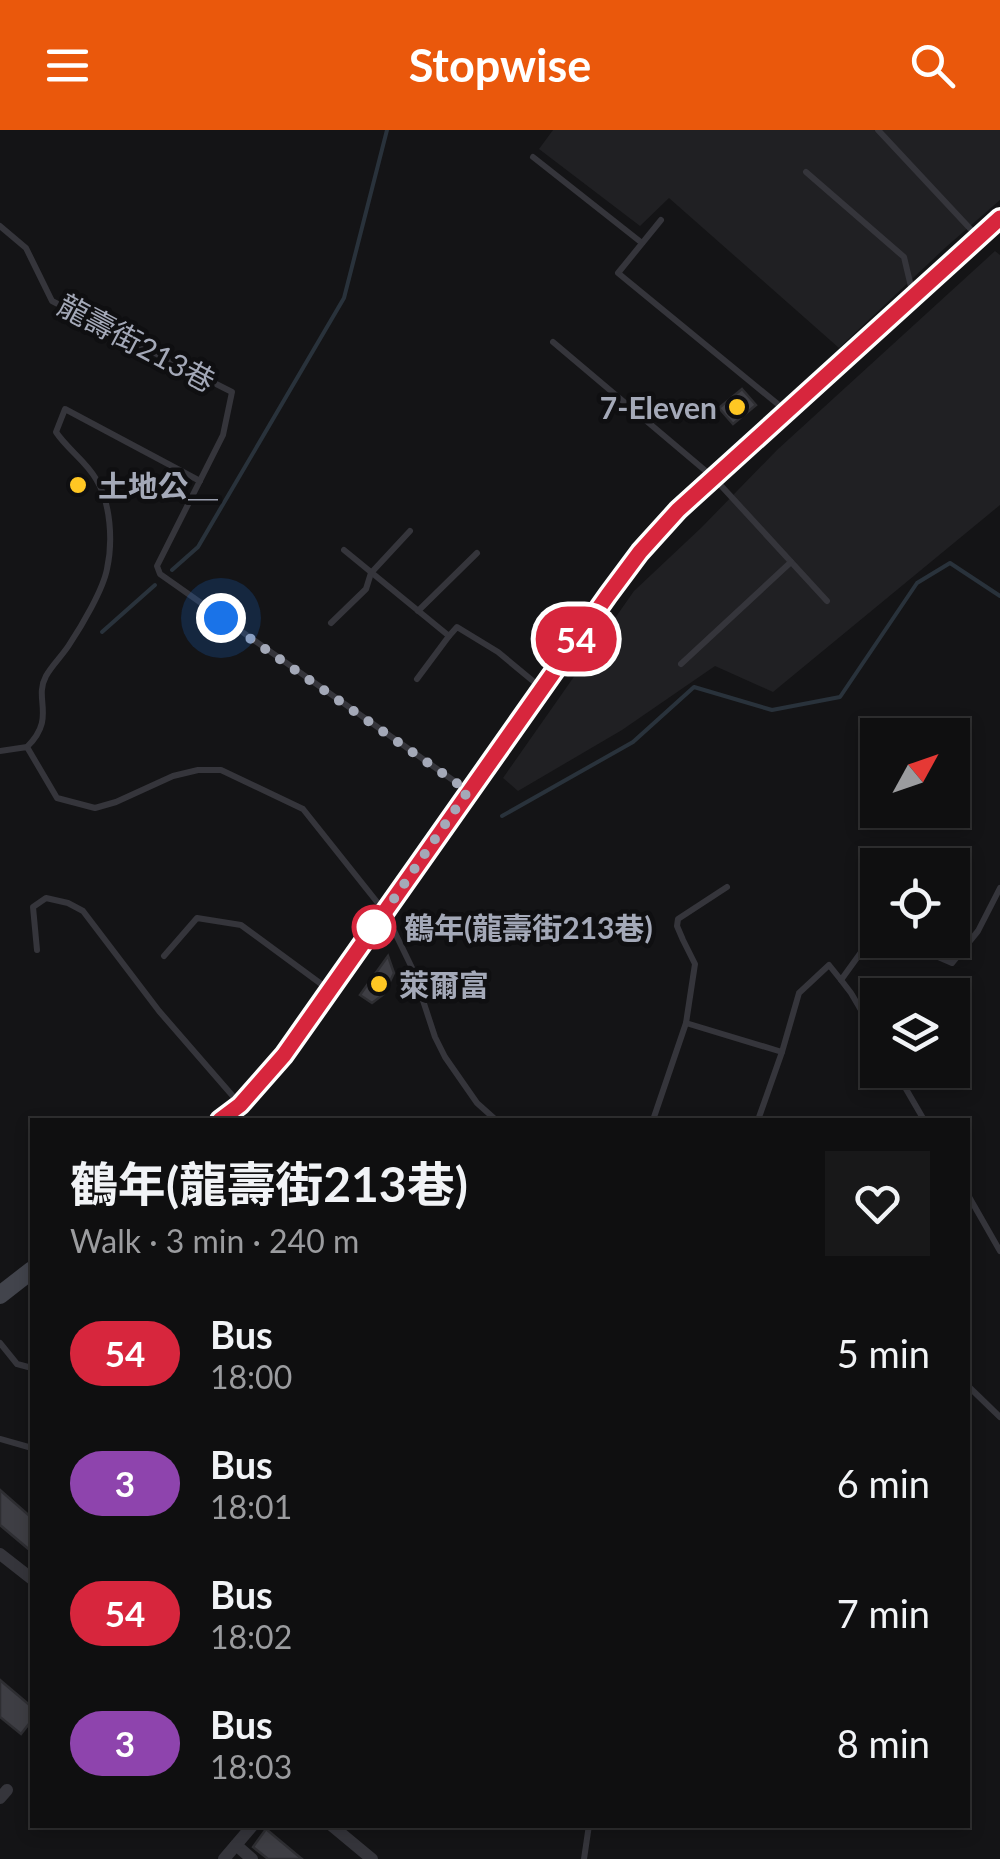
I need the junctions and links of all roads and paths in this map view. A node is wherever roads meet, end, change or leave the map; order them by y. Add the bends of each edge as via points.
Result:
1 (878, 130) edge
2 (533, 158) dead end
3 (806, 172) dead end
4 (1000, 218) edge
5 (661, 220) dead end
6 (0, 226) edge
7 (978, 236) junction
8 (642, 243) junction
9 (913, 296) junction
10 (553, 342) dead end
11 (786, 411) junction
12 (714, 478) junction
13 (200, 481) junction
14 (410, 530) dead end
15 (344, 550) dead end
16 (477, 553) dead end
17 (791, 562) junction
18 (371, 573) junction
19 (827, 601) dead end
20 (418, 611) junction
21 (331, 623) dead end
22 (449, 636) junction
23 (682, 664) dead end
24 (417, 679) dead end
25 (541, 688) junction
26 (27, 748) junction
27 (0, 750) edge
28 (468, 791) junction
29 (727, 887) dead end
30 (1000, 888) edge
31 (385, 912) junction
32 (970, 941) edge
33 (37, 950) dead end
34 (860, 953) edge
35 (164, 956) dead end
36 (840, 980) junction
37 (330, 991) junction
38 (860, 1008) edge
39 (686, 1023) junction
40 (782, 1052) junction
41 (906, 1088) edge
42 (240, 1105) junction
43 (223, 1118) edge
44 (494, 1118) edge
45 (654, 1118) edge
46 (759, 1118) edge
47 (923, 1118) edge
48 (970, 1199) edge
49 (1000, 1252) edge
50 (30, 1272) edge
51 (0, 1296) edge
52 (0, 1343) edge
53 (30, 1367) edge
54 (970, 1388) edge
55 (1000, 1417) edge
56 (0, 1438) edge
57 (30, 1447) edge
58 (0, 1554) edge
59 (30, 1577) edge
60 (250, 1828) edge
61 (335, 1828) edge
62 (589, 1828) edge
63 (236, 1845) junction
64 (224, 1859) edge
65 (252, 1859) edge
66 (372, 1859) edge
67 (584, 1859) edge

1 - 7 lane
2 - 8 lane
3 - 9 lane via 904,257
4 - 7 street
5 - 8 lane
6 - 13 lane, 龍壽街213巷 via 26,248 52,301 232,392 223,436
7 - 9 street
8 - 11 lane via 618,273
9 - 11 street
10 - 12 lane
11 - 12 street
12 - 17 lane
12 - 25 street via 640,552
13 - 26 lane via 65,409 56,432 106,498 108,569 44,679 44,714
13 - 28 lane, 龍壽街213巷 via 157,566 160,574
14 - 18 lane
15 - 18 lane
16 - 20 lane
17 - 19 lane
17 - 23 lane
18 - 20 lane
18 - 21 lane via 366,589
20 - 22 lane
22 - 24 lane
22 - 25 lane via 457,627
25 - 28 street
26 - 27 lane
26 - 31 lane via 57,798 95,808 198,770 221,770 262,788 303,809
28 - 31 street
29 - 39 lane via 678,919 695,964
30 - 32 lane
31 - 37 street
31 - 44 lane via 444,1057
33 - 42 lane via 33,907 46,898 82,910
34 - 36 lane
35 - 37 lane via 198,918 241,926
36 - 38 lane
36 - 40 lane via 829,965 799,993
37 - 42 street
39 - 40 lane
39 - 45 lane
40 - 46 lane
41 - 47 lane
42 - 43 street
48 - 49 lane
50 - 51 street
52 - 53 lane via 17,1364
54 - 55 lane
56 - 57 lane
58 - 59 street
60 - 63 street
61 - 66 street
62 - 67 lane
63 - 64 street
63 - 65 street

